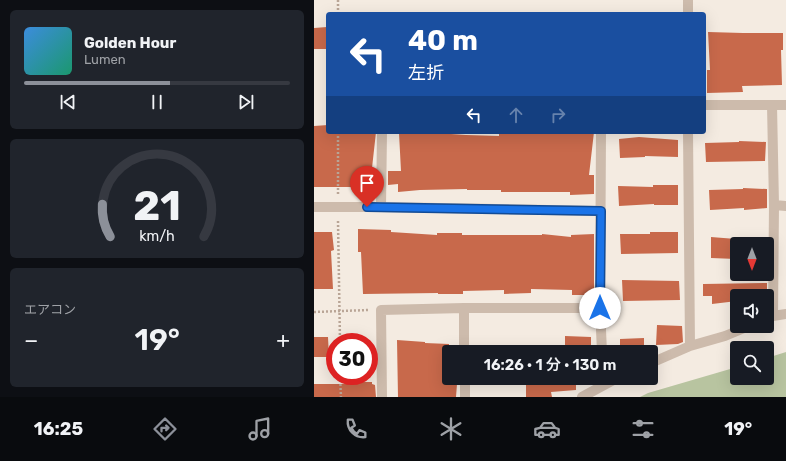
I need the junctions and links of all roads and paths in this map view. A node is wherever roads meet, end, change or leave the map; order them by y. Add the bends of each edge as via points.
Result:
1 (338, 0) edge
2 (688, 0) edge
3 (338, 12) edge
4 (688, 12) edge
5 (706, 105) edge
6 (772, 105) junction
7 (786, 105) edge
8 (338, 134) edge
9 (382, 134) edge
10 (601, 134) edge
11 (688, 134) edge
12 (774, 206) junction
13 (786, 206) edge
14 (314, 207) edge
15 (338, 207) junction
16 (381, 207) junction
17 (601, 211) junction
18 (771, 289) edge
19 (464, 308) junction
20 (600, 308) junction
21 (381, 310) junction
22 (339, 311) junction
23 (314, 312) edge
24 (786, 314) edge
25 (774, 317) edge
26 (340, 333) edge
27 (733, 333) edge
28 (464, 345) edge
29 (602, 345) edge
30 (690, 346) junction
31 (658, 360) edge
32 (340, 385) edge
33 (465, 385) edge
34 (602, 385) edge
35 (341, 397) edge
36 (382, 397) edge
37 (465, 397) edge
38 (582, 397) edge

1 - 3 path
2 - 4 street
5 - 6 street
6 - 7 street
6 - 12 street
8 - 15 path
9 - 16 street
10 - 17 street
11 - 30 street
12 - 13 street
12 - 18 street
14 - 15 street
15 - 16 street
15 - 22 path
16 - 17 street
17 - 20 street
19 - 20 street
19 - 21 street
19 - 28 street
20 - 29 street
21 - 22 path
21 - 36 street
22 - 23 path
22 - 26 path
24 - 25 street
27 - 30 street
30 - 31 street
32 - 35 path
33 - 37 street
34 - 38 street

